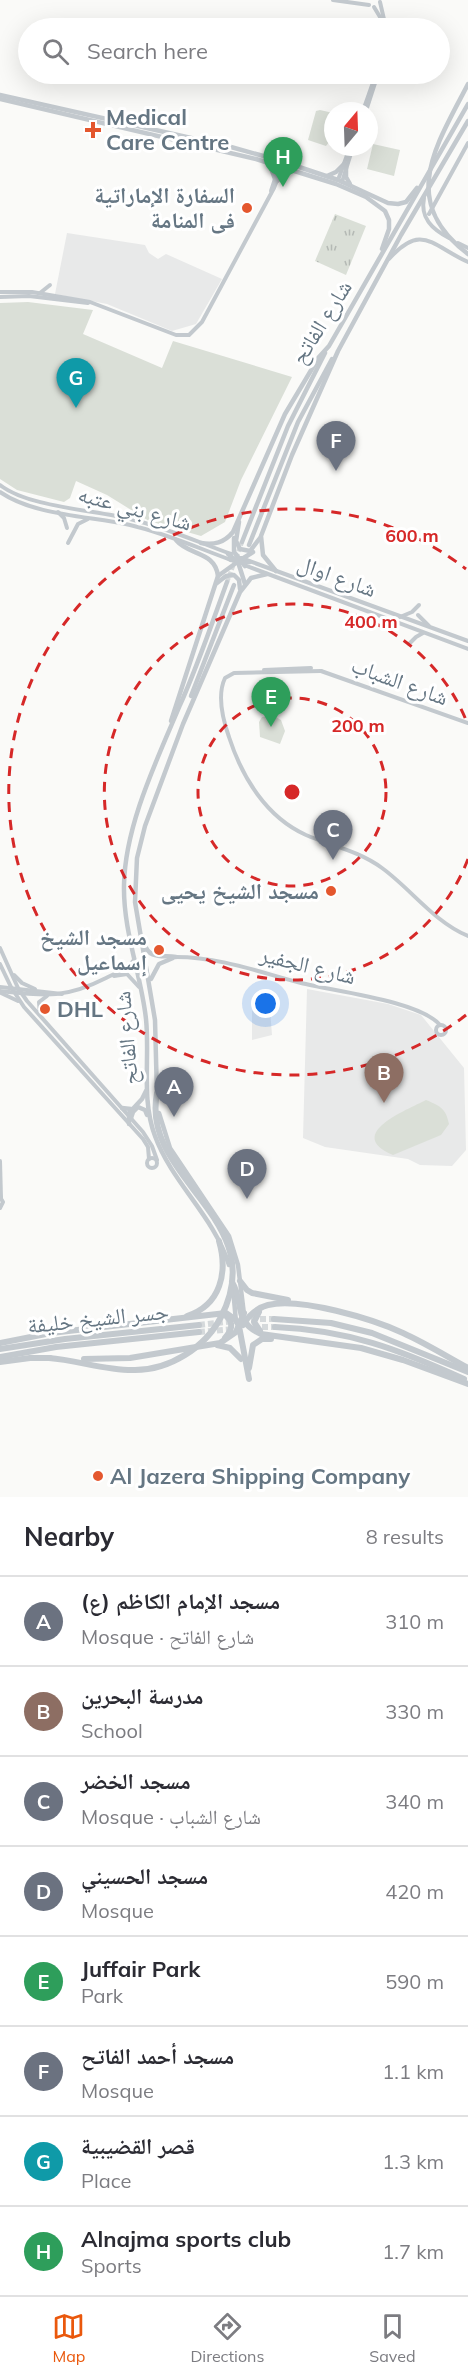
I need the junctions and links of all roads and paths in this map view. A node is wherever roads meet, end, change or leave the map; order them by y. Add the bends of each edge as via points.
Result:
1 (333, 0) edge
2 (359, 0) edge
3 (380, 1) edge
4 (345, 2) junction
5 (370, 4) edge
6 (380, 18) edge
7 (383, 18) edge
8 (372, 84) edge
9 (468, 84) edge
10 (0, 97) edge
11 (366, 102) edge
12 (468, 104) edge
13 (468, 121) edge
14 (468, 143) edge
15 (349, 156) edge
16 (269, 163) junction
17 (282, 164) junction
18 (345, 166) junction
19 (295, 171) junction
20 (324, 176) junction
21 (276, 180) junction
22 (339, 183) junction
23 (421, 185) junction
24 (352, 186) junction
25 (424, 195) junction
26 (429, 214) dead end
27 (468, 248) edge
28 (381, 255) junction
29 (468, 255) edge
30 (468, 262) edge
31 (386, 263) junction
32 (50, 285) dead end
33 (0, 292) edge
34 (40, 293) junction
35 (0, 297) edge
36 (94, 304) junction
37 (328, 346) junction
38 (338, 351) junction
39 (0, 485) edge
40 (0, 492) edge
41 (57, 512) junction
42 (90, 518) junction
43 (239, 522) junction
44 (67, 528) dead end
45 (261, 536) junction
46 (176, 540) junction
47 (242, 542) tunnel mouth
48 (68, 543) dead end
49 (201, 543) junction
50 (249, 545) tunnel mouth
51 (228, 554) joint
52 (239, 561) junction
53 (250, 562) joint
54 (259, 571) joint
55 (276, 571) junction
56 (267, 574) junction
57 (218, 576) junction
58 (227, 582) tunnel mouth
59 (217, 583) junction
60 (245, 584) junction
61 (234, 585) tunnel mouth
62 (240, 592) junction
63 (339, 594) junction
64 (348, 597) junction
65 (336, 601) junction
66 (346, 604) junction
67 (419, 605) dead end
68 (418, 615) dead end
69 (400, 617) junction
70 (432, 628) junction
71 (423, 633) junction
72 (468, 641) edge
73 (408, 644) dead end
74 (468, 649) edge
75 (468, 723) edge
76 (183, 724) junction
77 (169, 729) junction
78 (139, 933) junction
79 (468, 936) edge
80 (0, 948) edge
81 (176, 957) junction
82 (134, 960) junction
83 (0, 964) edge
84 (7, 966) junction
85 (96, 983) junction
86 (150, 986) junction
87 (11, 987) junction
88 (18, 988) junction
89 (140, 988) junction
90 (0, 990) edge
91 (41, 991) junction
92 (14, 992) junction
93 (21, 993) junction
94 (64, 995) junction
95 (49, 996) junction
96 (24, 1007) junction
97 (42, 1018) junction
98 (438, 1026) dead end
99 (147, 1086) junction
100 (157, 1093) junction
101 (122, 1108) junction
102 (131, 1109) junction
103 (129, 1119) junction
104 (152, 1126) junction
105 (149, 1159) junction
106 (157, 1160) junction
107 (0, 1161) edge
108 (1, 1197) edge
109 (1, 1208) edge
110 (219, 1241) junction
111 (240, 1281) junction
112 (232, 1282) joint
113 (266, 1306) junction
114 (311, 1307) junction
115 (219, 1313) junction
116 (274, 1319) tunnel mouth
117 (169, 1320) junction
118 (240, 1324) junction
119 (275, 1327) tunnel mouth
120 (269, 1336) junction
121 (286, 1338) junction
122 (223, 1341) junction
123 (0, 1343) edge
124 (207, 1345) junction
125 (0, 1349) edge
126 (0, 1357) edge
127 (49, 1358) junction
128 (241, 1359) dead end
129 (0, 1362) edge
130 (249, 1368) dead end
131 (468, 1368) edge
132 (468, 1372) edge
133 (249, 1379) dead end
134 (468, 1382) edge

1 - 4 street
2 - 4 street
3 - 5 street
3 - 7 street
4 - 5 street
5 - 6 street
8 - 11 street
9 - 29 main road via 436,146 428,178 432,206 448,236
10 - 16 main road
10 - 17 main road via 231,147
12 - 23 main road, شارع الفاتح
13 - 25 main road, شارع الفاتح
14 - 26 street
15 - 18 street
16 - 17 main road
16 - 21 main road
17 - 19 main road
17 - 20 main road
17 - 21 street
18 - 20 main road
18 - 22 street
18 - 24 main road
19 - 21 main road
19 - 22 main road
20 - 22 main road
21 - 36 street via 193,332 176,335
22 - 24 main road
22 - 28 main road via 385,211 389,229
23 - 24 main road via 406,202 395,204
23 - 28 main road, شارع الفاتح
25 - 27 street via 426,221
25 - 31 main road, شارع الفاتح
28 - 37 main road, شارع الفاتح
30 - 31 street via 416,239 404,243
31 - 38 main road, شارع الفاتح
32 - 34 street
33 - 34 street
34 - 36 street
35 - 36 street via 29,296
37 - 43 main road, شارع الفاتح via 285,414
37 - 47 main road via 288,426
38 - 45 main road, شارع الفاتح via 286,466
38 - 50 main road via 298,422
39 - 49 street, شارع بني عتبه via 19,495 139,521
40 - 41 street, شارع بني عتبه
41 - 42 street, شارع بني عتبه
41 - 44 street
42 - 46 street, شارع بني عتبه via 134,526
42 - 48 street via 78,524
43 - 45 main road via 236,543 242,550 252,550
43 - 49 main road, شارع الفاتح via 223,541
43 - 52 main road via 234,542
45 - 52 main road, شارع الفاتح via 254,551
45 - 55 main road via 263,555
46 - 52 street, شارع بني عتبه
46 - 57 main road via 210,558
49 - 51 street, شارع بني عتبه
51 - 52 main road
52 - 53 main road
52 - 54 street, شارع بني عتبه
52 - 57 main road, شارع الفاتح
52 - 60 main road
53 - 55 street, شارع اوال
54 - 56 street, شارع اوال
55 - 63 street, شارع اوال
56 - 60 main road
56 - 65 street, شارع اوال
57 - 59 main road, شارع الفاتح
58 - 77 main road, شارع الفاتح
59 - 62 main road via 234,575
59 - 77 main road, شارع الفاتح via 175,701
60 - 62 main road, شارع الفاتح
61 - 76 main road, شارع الفاتح
62 - 76 main road, شارع الفاتح
63 - 64 street, شارع اوال
63 - 65 street
64 - 66 street
64 - 69 street, شارع اوال
65 - 66 street, شارع اوال
66 - 71 street, شارع اوال
67 - 69 street
68 - 70 street
69 - 70 street, شارع اوال
70 - 72 street, شارع اوال
71 - 73 street
71 - 74 street, شارع اوال
75 - 79 street, شارع الشباب via 321,671 234,673 222,685 228,735 240,766 267,806 306,835 375,863 441,920
76 - 78 main road, شارع الفاتح via 139,848 135,891
77 - 82 main road, شارع الفاتح via 135,821 126,861 125,910
78 - 81 main road via 151,955
78 - 86 main road, شارع الفاتح
80 - 84 street
81 - 86 main road via 156,967
81 - 98 street, شارع الجفير via 246,966 393,1003 429,1017
82 - 85 street
82 - 89 main road, شارع الفاتح
83 - 87 street
84 - 88 street
84 - 91 street via 19,980
85 - 89 street via 123,973
85 - 94 street
86 - 100 main road, شارع الفاتح via 156,1031
87 - 88 street
87 - 90 street
87 - 92 street
88 - 91 street
88 - 93 street
89 - 99 main road, شارع الفاتح via 147,1027
90 - 92 street
90 - 96 street
91 - 94 street
92 - 93 street
92 - 96 street
93 - 95 street
93 - 97 street
94 - 95 street
95 - 97 street via 39,1004
96 - 103 street
97 - 101 street
99 - 102 main road via 142,1099
99 - 104 main road, شارع الفاتح
100 - 111 main road, شارع الفاتح via 167,1143 228,1233
100 - 127 highway via 156,1118 166,1149 216,1221 230,1252 230,1292 221,1316 199,1345 158,1367 134,1370
101 - 102 main road
101 - 103 street
102 - 103 main road
103 - 104 main road via 141,1107
103 - 105 street via 146,1144
103 - 106 street via 147,1137
104 - 110 main road, شارع الفاتح via 166,1158
105 - 106 street
105 - 106 street via 147,1164 151,1168
107 - 108 street
108 - 109 street
110 - 112 main road, شارع الفاتح
110 - 117 highway via 224,1268 219,1289 199,1311
111 - 114 highway via 252,1293
111 - 118 main road, شارع الفاتح
112 - 118 highway
113 - 114 highway
113 - 118 highway
113 - 120 highway via 256,1315 254,1324
114 - 131 highway via 386,1326
115 - 117 highway
115 - 118 highway via 230,1315
115 - 122 highway via 231,1323
116 - 132 highway via 331,1323 372,1333
117 - 123 highway via 51,1332
118 - 120 highway
118 - 122 highway
118 - 133 highway
119 - 134 highway via 312,1329 370,1341
120 - 121 highway
121 - 130 highway via 255,1343
121 - 134 highway via 368,1349
122 - 124 highway
124 - 127 highway via 122,1359
124 - 128 highway via 226,1346
125 - 126 highway, جسر الشيخ خليفة via 65,1339 199,1329
127 - 129 highway

